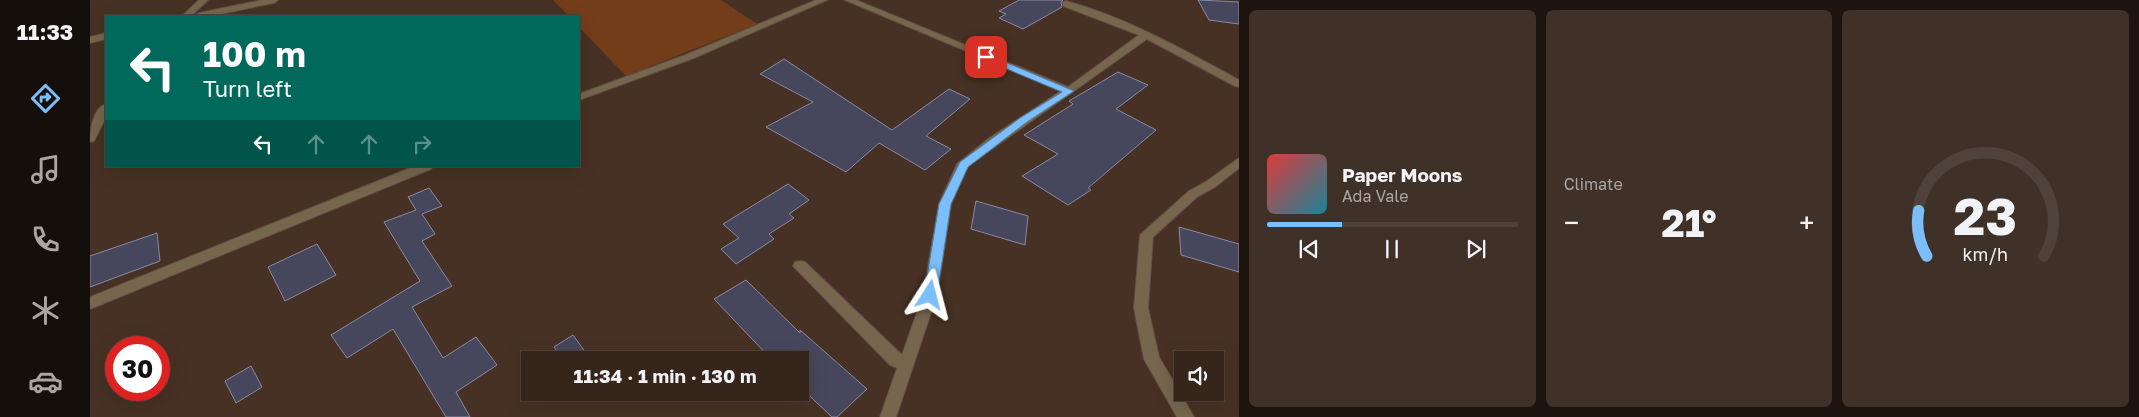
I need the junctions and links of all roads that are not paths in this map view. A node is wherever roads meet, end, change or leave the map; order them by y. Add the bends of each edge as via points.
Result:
1 (204, 0) edge
2 (274, 0) edge
3 (823, 0) edge
4 (849, 0) edge
5 (1066, 4) dead end
6 (187, 15) edge
7 (204, 15) edge
8 (1146, 35) junction
9 (105, 36) edge
10 (90, 40) edge
11 (1239, 84) edge
12 (1069, 91) junction
13 (580, 97) edge
14 (105, 109) edge
15 (90, 138) edge
16 (1239, 162) edge
17 (424, 167) edge
18 (800, 266) dead end
19 (90, 303) edge
20 (907, 364) junction
21 (888, 417) edge
22 (1186, 417) edge

1 - 6 street
2 - 7 street
3 - 13 street via 691,56
4 - 12 street
5 - 8 street
8 - 11 street
8 - 12 street
9 - 10 street
12 - 20 street via 963,164 945,204 930,295
14 - 15 street
16 - 22 street via 1193,194 1147,235 1141,308 1152,359
17 - 19 street
18 - 20 street via 895,360
20 - 21 street

